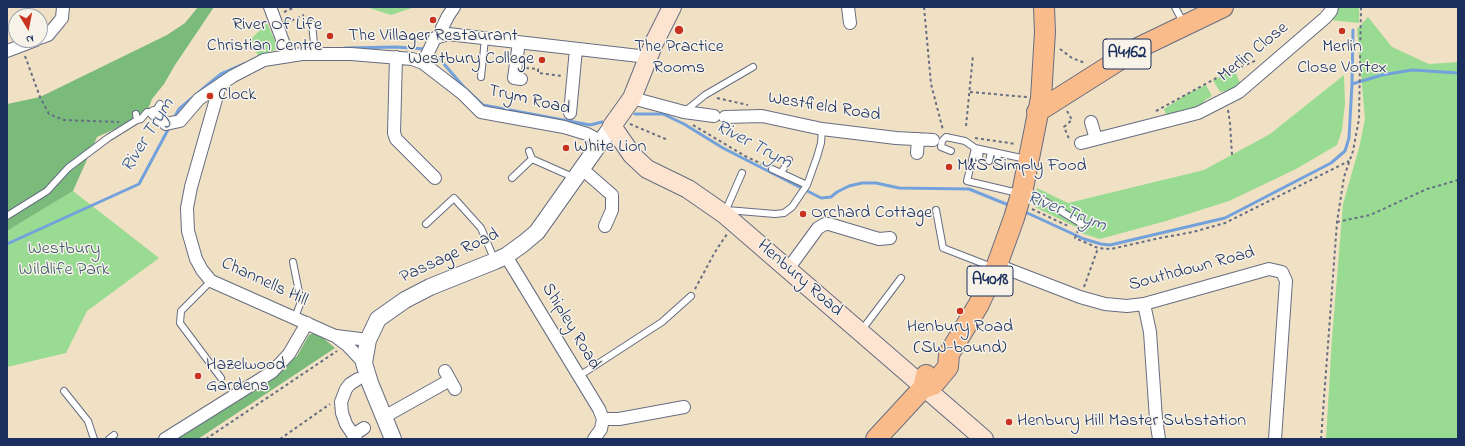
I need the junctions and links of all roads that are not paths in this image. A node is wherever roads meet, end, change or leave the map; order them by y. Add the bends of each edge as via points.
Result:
1 (63, 7) edge
2 (270, 7) edge
3 (454, 7) edge
4 (672, 7) edge
5 (848, 7) edge
6 (1039, 7) edge
7 (1044, 7) edge
8 (1175, 7) edge
9 (1223, 7) edge
10 (1332, 7) edge
11 (850, 23) dead end
12 (312, 24) dead end
13 (1184, 26) junction
14 (48, 36) edge
15 (441, 36) junction
16 (485, 39) junction
17 (519, 42) junction
18 (576, 49) junction
19 (315, 53) junction
20 (288, 55) junction
21 (396, 57) junction
22 (648, 57) junction
23 (423, 63) junction
24 (753, 68) dead end
25 (481, 77) dead end
26 (521, 78) dead end
27 (220, 85) junction
28 (632, 98) junction
29 (1036, 105) junction
30 (157, 108) joint
31 (570, 113) dead end
32 (687, 117) junction
33 (614, 122) junction
34 (1091, 122) dead end
35 (822, 129) junction
36 (918, 139) junction
37 (1096, 139) junction
38 (932, 140) road end
39 (600, 141) junction
40 (1081, 143) road end
41 (529, 151) dead end
42 (951, 151) dead end
43 (991, 152) junction
44 (916, 153) dead end
45 (975, 153) junction
46 (1030, 153) junction
47 (998, 154) junction
48 (532, 159) junction
49 (789, 160) dead end
50 (989, 161) dead end
51 (997, 162) dead end
52 (772, 169) road end
53 (578, 173) junction
54 (742, 173) dead end
55 (781, 173) junction
56 (435, 178) dead end
57 (512, 178) dead end
58 (807, 185) junction
59 (1022, 191) junction
60 (936, 210) dead end
61 (7, 216) edge
62 (728, 216) junction
63 (426, 224) dead end
64 (1082, 224) dead end
65 (605, 226) dead end
66 (882, 241) dead end
67 (500, 258) junction
68 (293, 262) dead end
69 (996, 267) junction
70 (788, 269) junction
71 (902, 278) dead end
72 (211, 281) junction
73 (691, 296) road end
74 (1144, 304) junction
75 (295, 317) junction
76 (307, 323) junction
77 (860, 332) junction
78 (335, 336) junction
79 (368, 340) junction
80 (364, 363) junction
81 (579, 376) junction
82 (221, 378) dead end
83 (358, 379) dead end
84 (450, 380) dead end
85 (923, 388) junction
86 (64, 391) dead end
87 (684, 407) dead end
88 (384, 417) junction
89 (603, 419) junction
90 (364, 428) dead end
91 (354, 437) edge
92 (94, 439) edge
93 (165, 439) edge
94 (393, 439) edge
95 (594, 439) edge
96 (876, 439) edge
97 (984, 439) edge
98 (1159, 439) edge
99 (1275, 439) edge

1 - 14 street via 62,18
2 - 20 street
3 - 15 street via 445,22
4 - 22 main road
5 - 11 street
6 - 29 main road, A4018
7 - 29 main road, A4018 via 1041,98
8 - 13 lane
9 - 13 main road, A4162
10 - 37 street, Merlin Close via 1325,18 1239,92 1198,113
12 - 19 lane
13 - 29 main road, A4162 via 1138,48 1060,98
15 - 16 street via 448,34
15 - 23 street via 435,38
16 - 17 street
16 - 25 lane
17 - 18 street
17 - 26 street via 514,78
18 - 22 street
18 - 31 street
19 - 20 street, Trym Road
19 - 21 street, Trym Road
20 - 27 street, Trym Road via 264,60
21 - 23 street, Trym Road
21 - 56 street via 394,133 396,139
22 - 28 main road
23 - 39 street, Trym Road via 463,94 481,112 564,127
24 - 32 lane via 705,96
27 - 30 street, Trym Road via 199,99 180,121 166,124
27 - 72 street, Channells Hill via 187,208 188,231 196,259
28 - 32 street, Westfield Road
28 - 33 main road
29 - 46 main road, A4018
30 - 61 lane via 147,112 141,119 136,117 68,168 47,191
32 - 35 street, Westfield Road via 762,116
33 - 39 street, Passage Road
33 - 62 main road, Henbury Road via 632,156 647,169 688,189
34 - 37 street
35 - 36 street, Westfield Road
35 - 58 lane via 818,158
36 - 38 street, Westfield Road
36 - 44 street
37 - 40 street, Merlin Close
39 - 53 street, Passage Road
41 - 48 lane
42 - 45 lane via 941,147 946,137 965,141
43 - 45 lane
43 - 47 lane
43 - 50 lane
45 - 59 lane via 967,181
46 - 47 lane
46 - 59 main road, A4018
47 - 51 lane
48 - 53 lane
48 - 57 lane
49 - 55 lane
52 - 55 lane
53 - 65 street via 612,195 612,210
53 - 67 street, Passage Road via 537,232
54 - 62 lane
55 - 58 lane
58 - 62 lane via 792,207 784,213
59 - 64 lane
59 - 69 main road, A4018
60 - 69 lane via 943,248
62 - 70 main road, Henbury Road
63 - 67 lane via 454,198 481,228
66 - 70 street via 825,224 818,228
67 - 79 street, Passage Road via 404,300 378,319
67 - 81 street, Shipley Road
68 - 75 lane via 301,302
69 - 74 street, Southdown Road via 1105,304
69 - 85 main road, A4018 via 979,304 948,354 948,367 933,385
70 - 77 main road, Henbury Road
71 - 77 lane
72 - 75 street, Channells Hill via 234,288
72 - 82 lane via 181,311 180,323
73 - 81 lane via 662,322
74 - 98 street via 1150,332
74 - 99 street, Southdown Road via 1269,269 1282,272 1286,281
75 - 76 street, Channells Hill
76 - 78 street, Channells Hill
76 - 93 street via 289,354 272,372
77 - 85 main road, Henbury Road
78 - 79 street, Channells Hill
78 - 80 street, Channells Hill
79 - 80 street, Passage Road
80 - 88 street, Passage Road
81 - 89 street, Shipley Road
83 - 91 street via 350,384 343,396 342,413
84 - 88 street
85 - 96 main road, A4018
85 - 97 main road, Henbury Road
86 - 92 lane via 88,421
87 - 89 street via 619,419
88 - 94 street, Passage Road
89 - 95 street via 601,429
90 - 91 street

